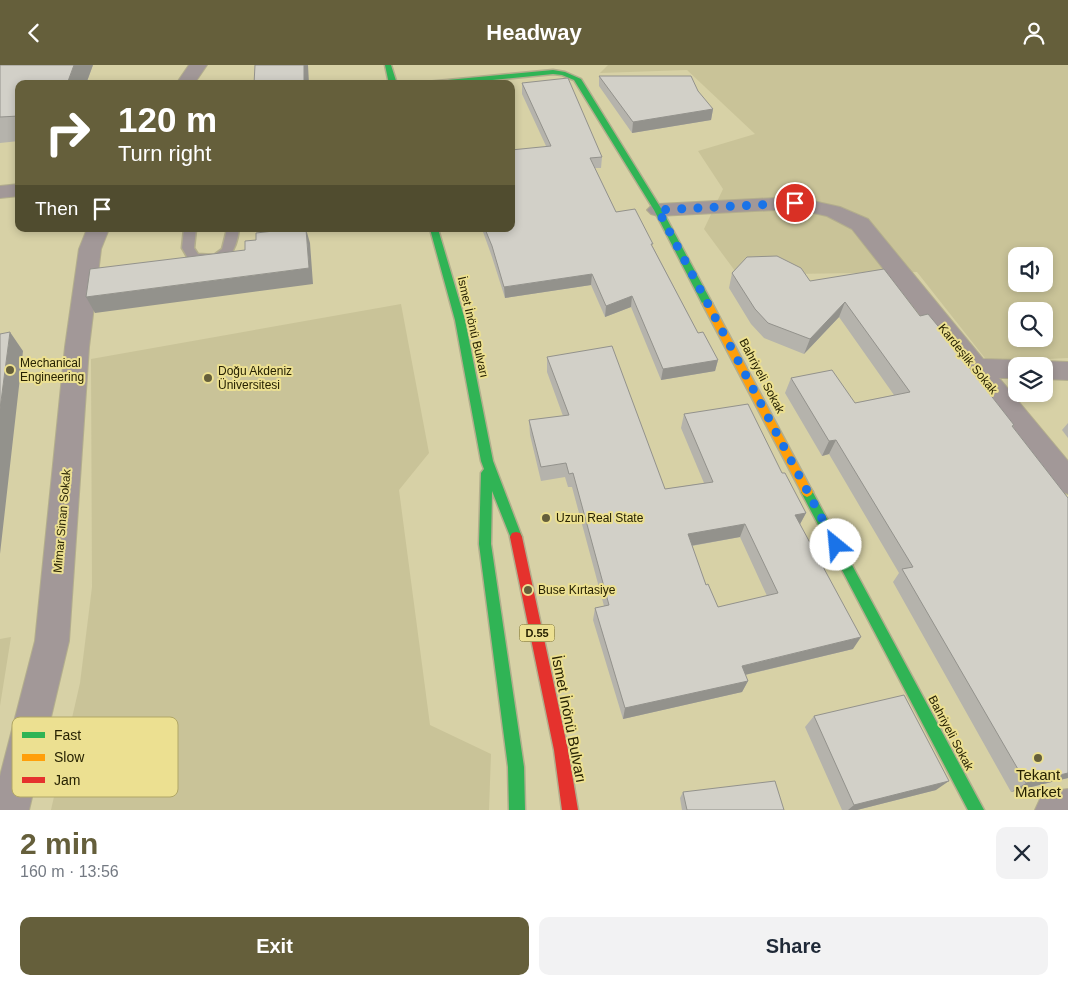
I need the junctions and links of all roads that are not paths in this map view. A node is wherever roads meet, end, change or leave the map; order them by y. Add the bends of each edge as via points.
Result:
1 (198, 65) edge
2 (388, 65) edge
3 (188, 80) edge
4 (392, 80) edge
5 (468, 80) edge
6 (15, 190) edge
7 (0, 192) edge
8 (658, 210) junction
9 (97, 232) edge
10 (190, 232) edge
11 (232, 232) edge
12 (435, 232) edge
13 (976, 368) junction
14 (1008, 369) edge
15 (1053, 370) edge
16 (1068, 371) edge
17 (487, 461) junction
18 (1068, 482) edge
19 (33, 717) edge
20 (13, 797) edge
21 (1068, 808) edge
22 (10, 810) edge
23 (517, 810) edge
24 (570, 810) edge
25 (976, 810) edge
26 (1054, 810) edge

1 - 3 street
2 - 4 street
5 - 8 street, Bahriyeli Sokak via 541,73 563,73 577,79
6 - 7 street
8 - 13 street, Kardeşlik Sokak via 795,203 833,211 860,224
8 - 25 street, Bahriyeli Sokak
9 - 19 street, Mimar Sinan Sokak via 90,249 77,347 52,641
10 - 11 lane via 188,247 193,257 201,260 221,257 229,251
12 - 17 street, İsmet İnönü Bulvarı / D.55 via 460,321
13 - 14 street
13 - 18 street, Kardeşlik Sokak
15 - 16 street
17 - 23 street, İsmet İnönü Bulvarı / D.55 via 485,544 516,767
17 - 24 street, İsmet İnönü Bulvarı / D.55 via 515,530 561,751
20 - 22 street, Mimar Sinan Sokak
21 - 26 street

